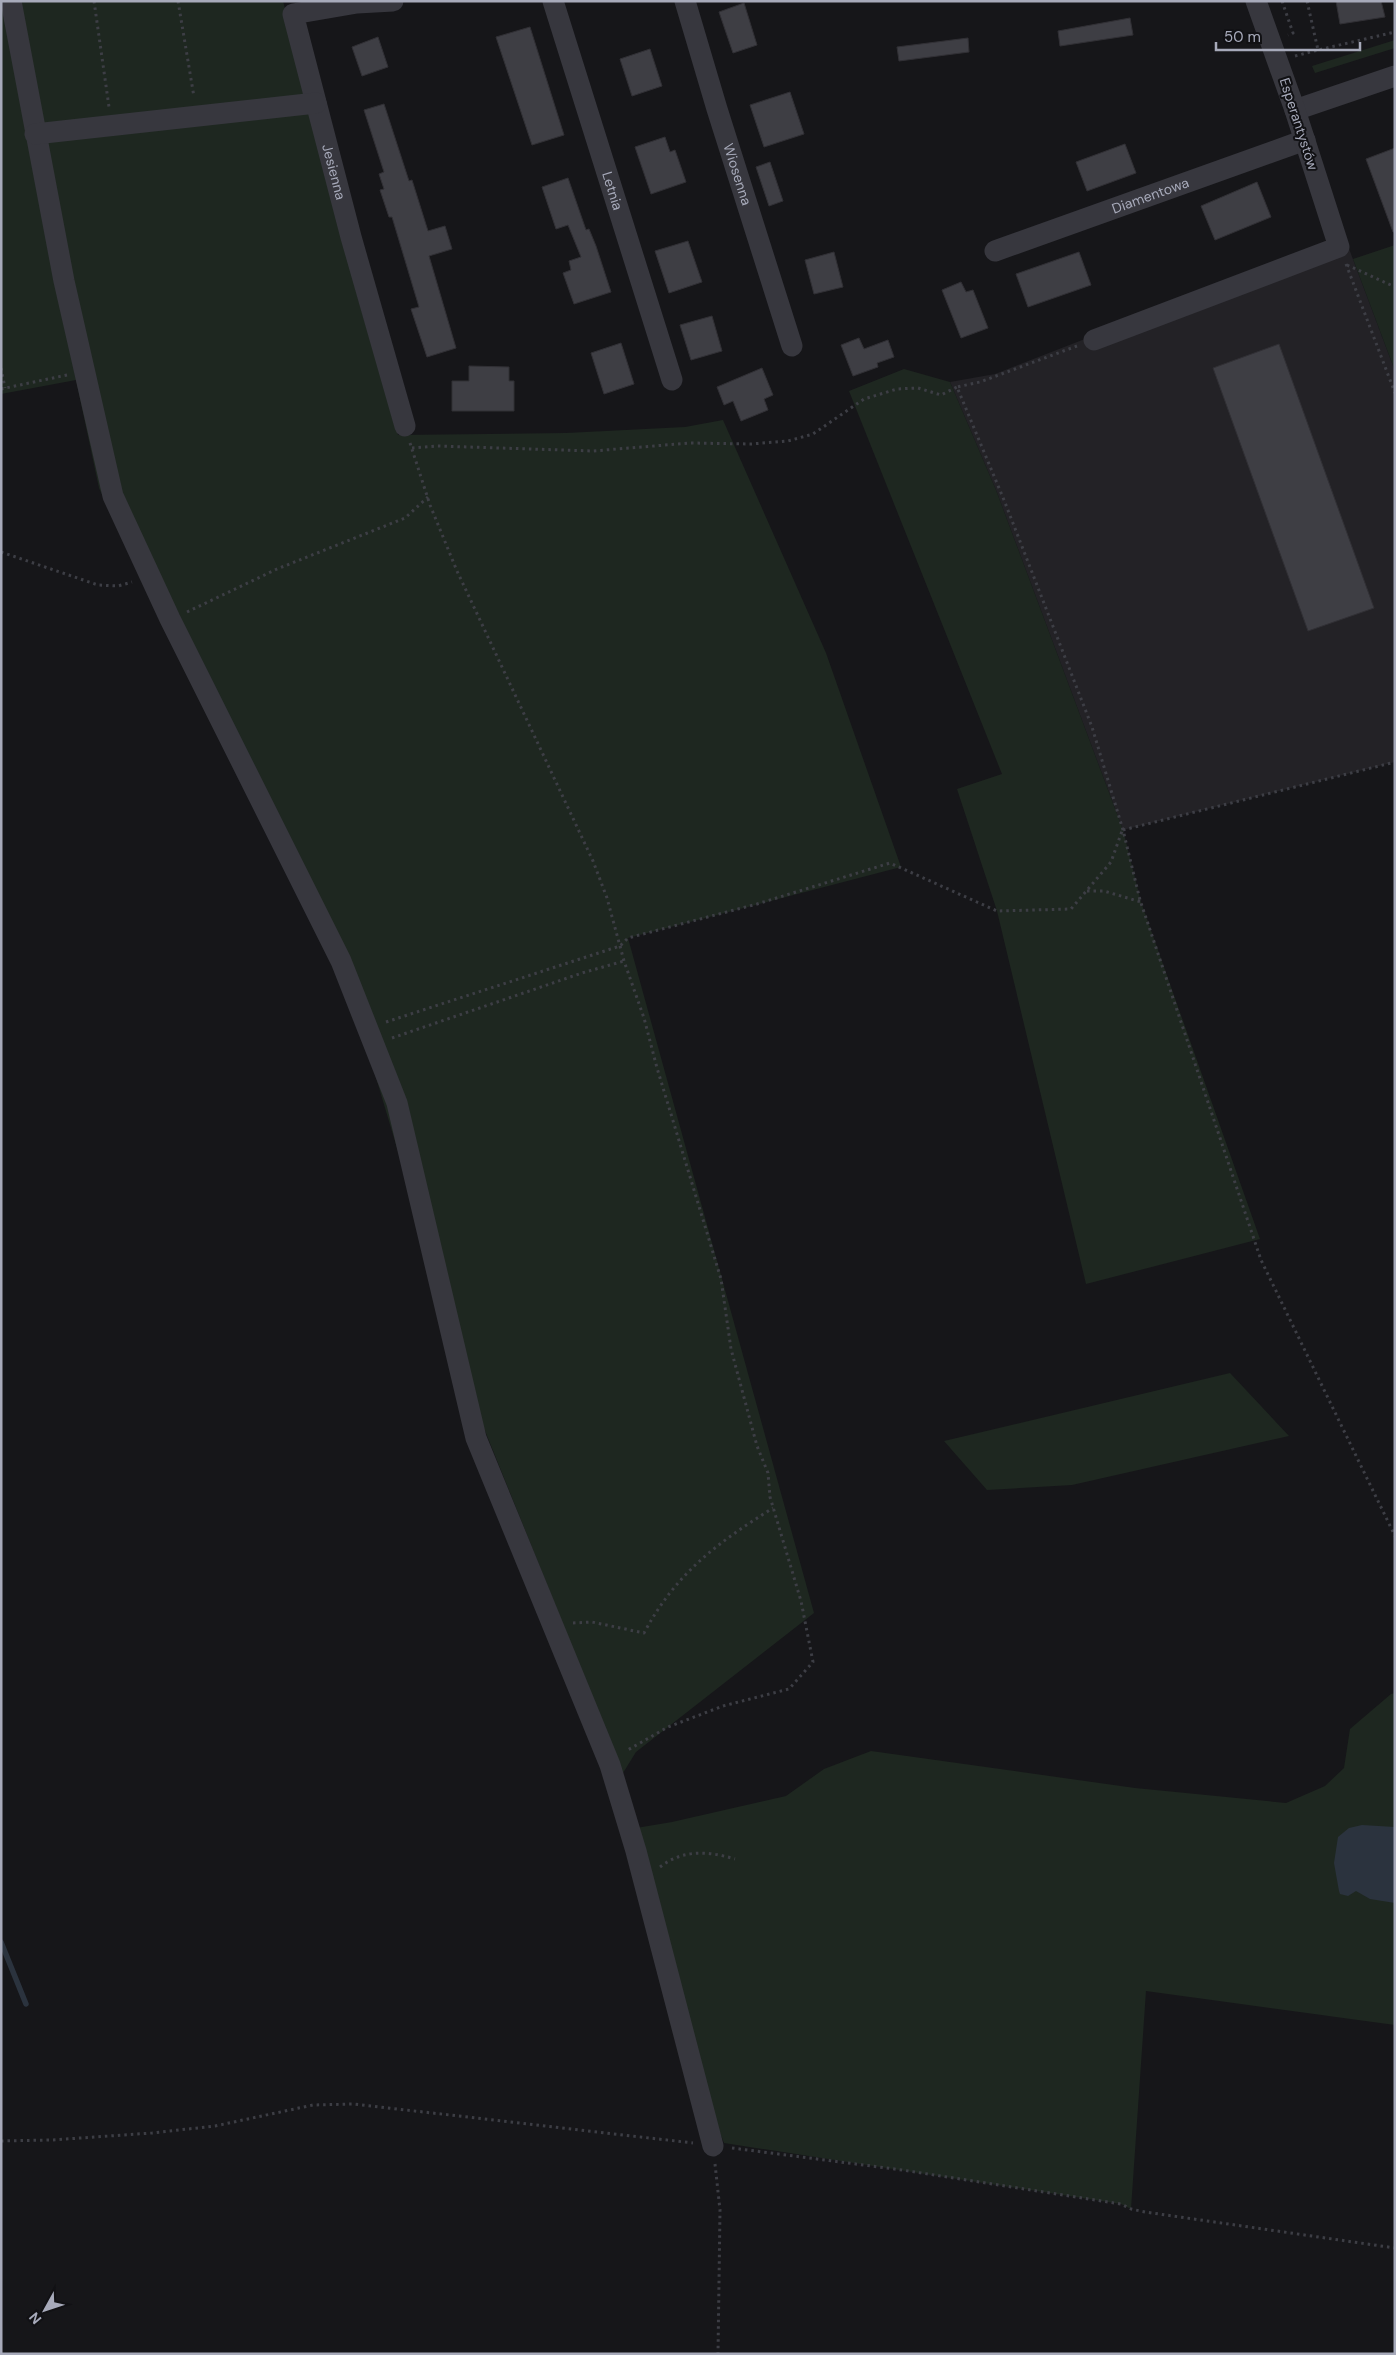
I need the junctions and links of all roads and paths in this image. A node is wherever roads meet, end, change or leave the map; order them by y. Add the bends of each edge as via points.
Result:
1 (11, 1) edge
2 (94, 1) edge
3 (178, 1) edge
4 (393, 1) edge
5 (553, 1) edge
6 (685, 1) edge
7 (1256, 1) edge
8 (1308, 1) edge
9 (1395, 32) edge
10 (1318, 50) junction
11 (1308, 52) dead end
12 (1395, 76) edge
13 (316, 103) junction
14 (1295, 110) junction
15 (197, 116) junction
16 (112, 125) junction
17 (35, 134) junction
18 (1305, 140) junction
19 (996, 250) dead end
20 (1395, 287) edge
21 (1094, 340) joint
22 (792, 346) dead end
23 (1, 368) edge
24 (84, 372) junction
25 (672, 380) dead end
26 (957, 387) junction
27 (3, 388) edge
28 (1395, 393) edge
29 (405, 426) joint
30 (412, 448) junction
31 (428, 497) junction
32 (1, 552) edge
33 (150, 576) junction
34 (170, 620) junction
35 (1395, 762) edge
36 (1123, 830) junction
37 (1086, 890) junction
38 (1141, 902) junction
39 (620, 946) junction
40 (624, 961) junction
41 (372, 1035) junction
42 (773, 1508) junction
43 (1395, 1536) edge
44 (552, 1624) junction
45 (610, 1765) junction
46 (735, 1859) dead end
47 (644, 1880) junction
48 (1, 2141) edge
49 (713, 2146) junction
50 (1395, 2248) edge
51 (718, 2354) edge

1 - 17 street
2 - 16 path
3 - 15 path
4 - 13 street, Jesienna via 357,3 293,14
5 - 25 street, Letnia
6 - 22 street, Wiosenna
7 - 14 street, Esperantystów
8 - 10 path
9 - 10 path
10 - 11 path
12 - 14 street
13 - 15 street
13 - 29 street, Jesienna
14 - 18 street, Esperantystów
15 - 16 street
16 - 17 street
17 - 24 street
18 - 19 street, Diamentowa
18 - 21 street, Esperantystów via 1339,247
20 - 28 path via 1346,265
21 - 26 path via 980,382
23 - 27 path
24 - 27 path
24 - 33 street via 113,496
26 - 30 path via 941,395 918,388 897,389 864,400 813,434 788,441 690,443 593,450
26 - 36 path via 1092,727
29 - 30 path
30 - 31 path
31 - 34 path via 405,518 277,569
31 - 39 path via 457,571 594,861
32 - 33 path via 98,584 118,586
33 - 34 street
34 - 41 street via 341,960
35 - 36 path
36 - 37 path via 1111,862
36 - 38 path
37 - 38 path via 1104,891
37 - 39 path via 1071,909 997,911 890,863 757,904 628,938
38 - 43 path via 1261,1260
39 - 40 path
39 - 41 path
40 - 41 path via 446,1020
40 - 42 path via 642,1011 721,1279 731,1349 757,1446 768,1473
41 - 44 street via 397,1103 476,1438
42 - 44 path via 726,1537 686,1574 657,1609 644,1633 592,1622
42 - 45 path via 801,1601 813,1662 789,1689 723,1706 668,1727 630,1748
44 - 45 street
45 - 47 street
46 - 47 path via 710,1852 672,1858
47 - 49 street
48 - 49 path via 152,2133 215,2126 313,2105 354,2104
49 - 50 path via 902,2170 1121,2204 1146,2212
49 - 51 path via 720,2210

